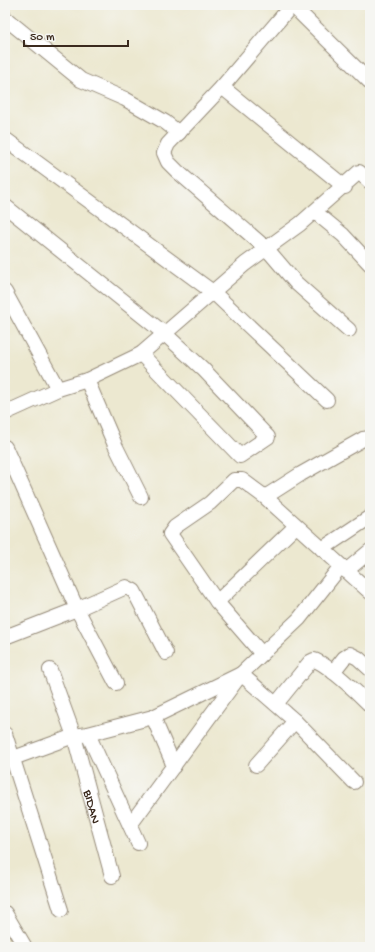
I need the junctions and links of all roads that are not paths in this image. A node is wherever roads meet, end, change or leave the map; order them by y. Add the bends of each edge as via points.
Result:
1 (5, 18) edge
2 (370, 82) edge
3 (222, 87) junction
4 (179, 133) junction
5 (5, 139) edge
6 (370, 182) edge
7 (345, 187) junction
8 (5, 206) edge
9 (314, 212) junction
10 (267, 249) junction
11 (370, 264) edge
12 (5, 292) edge
13 (214, 293) junction
14 (349, 330) dead end
15 (165, 334) junction
16 (141, 354) junction
17 (87, 380) junction
18 (58, 389) junction
19 (327, 400) dead end
20 (5, 413) edge
21 (370, 438) edge
22 (5, 447) edge
23 (141, 497) dead end
24 (265, 497) junction
25 (370, 517) edge
26 (296, 526) junction
27 (322, 549) junction
28 (370, 551) edge
29 (343, 569) junction
30 (370, 592) edge
31 (217, 602) junction
32 (77, 609) junction
33 (5, 637) edge
34 (166, 653) dead end
35 (262, 654) junction
36 (370, 669) edge
37 (50, 670) dead end
38 (333, 672) junction
39 (241, 674) junction
40 (116, 683) dead end
41 (276, 704) junction
42 (370, 705) edge
43 (153, 717) junction
44 (295, 721) junction
45 (5, 734) edge
46 (81, 735) junction
47 (9, 759) edge
48 (256, 765) dead end
49 (174, 766) junction
50 (354, 782) dead end
51 (130, 825) junction
52 (138, 843) dead end
53 (112, 876) dead end
54 (61, 910) dead end
55 (5, 913) edge
56 (25, 947) edge

1 - 4 street via 81,80 125,99
2 - 3 street via 292,5
3 - 4 street
3 - 7 street
4 - 10 street via 168,144 164,153 168,162
5 - 13 street
6 - 7 street via 359,172
7 - 9 street
8 - 15 street
9 - 10 street
9 - 11 street via 343,235
10 - 13 street via 245,264
10 - 14 street via 296,283
12 - 18 street
13 - 15 street
13 - 19 street
15 - 16 street
15 - 16 street via 203,368 268,437 240,456
16 - 17 street
17 - 18 street
17 - 23 street
18 - 20 street
21 - 24 street via 363,439
22 - 32 street
24 - 26 street
24 - 31 street via 242,480 234,480 210,503 171,531 170,534
25 - 27 street
26 - 27 street
26 - 31 street
27 - 29 street
28 - 29 street
29 - 30 street
29 - 35 street via 299,619
31 - 35 street
32 - 33 street
32 - 34 street via 126,587 130,588 134,591
32 - 40 street
35 - 39 street
36 - 38 street via 350,654
37 - 46 street
38 - 41 street via 319,661 310,662
38 - 42 street
39 - 41 street
39 - 43 street
39 - 49 street
41 - 44 street
43 - 46 street
43 - 49 street
44 - 48 street
44 - 50 street
45 - 47 street
46 - 47 street
46 - 51 street
46 - 53 street, BIDAN
47 - 54 street
49 - 51 street
51 - 52 street
55 - 56 street

